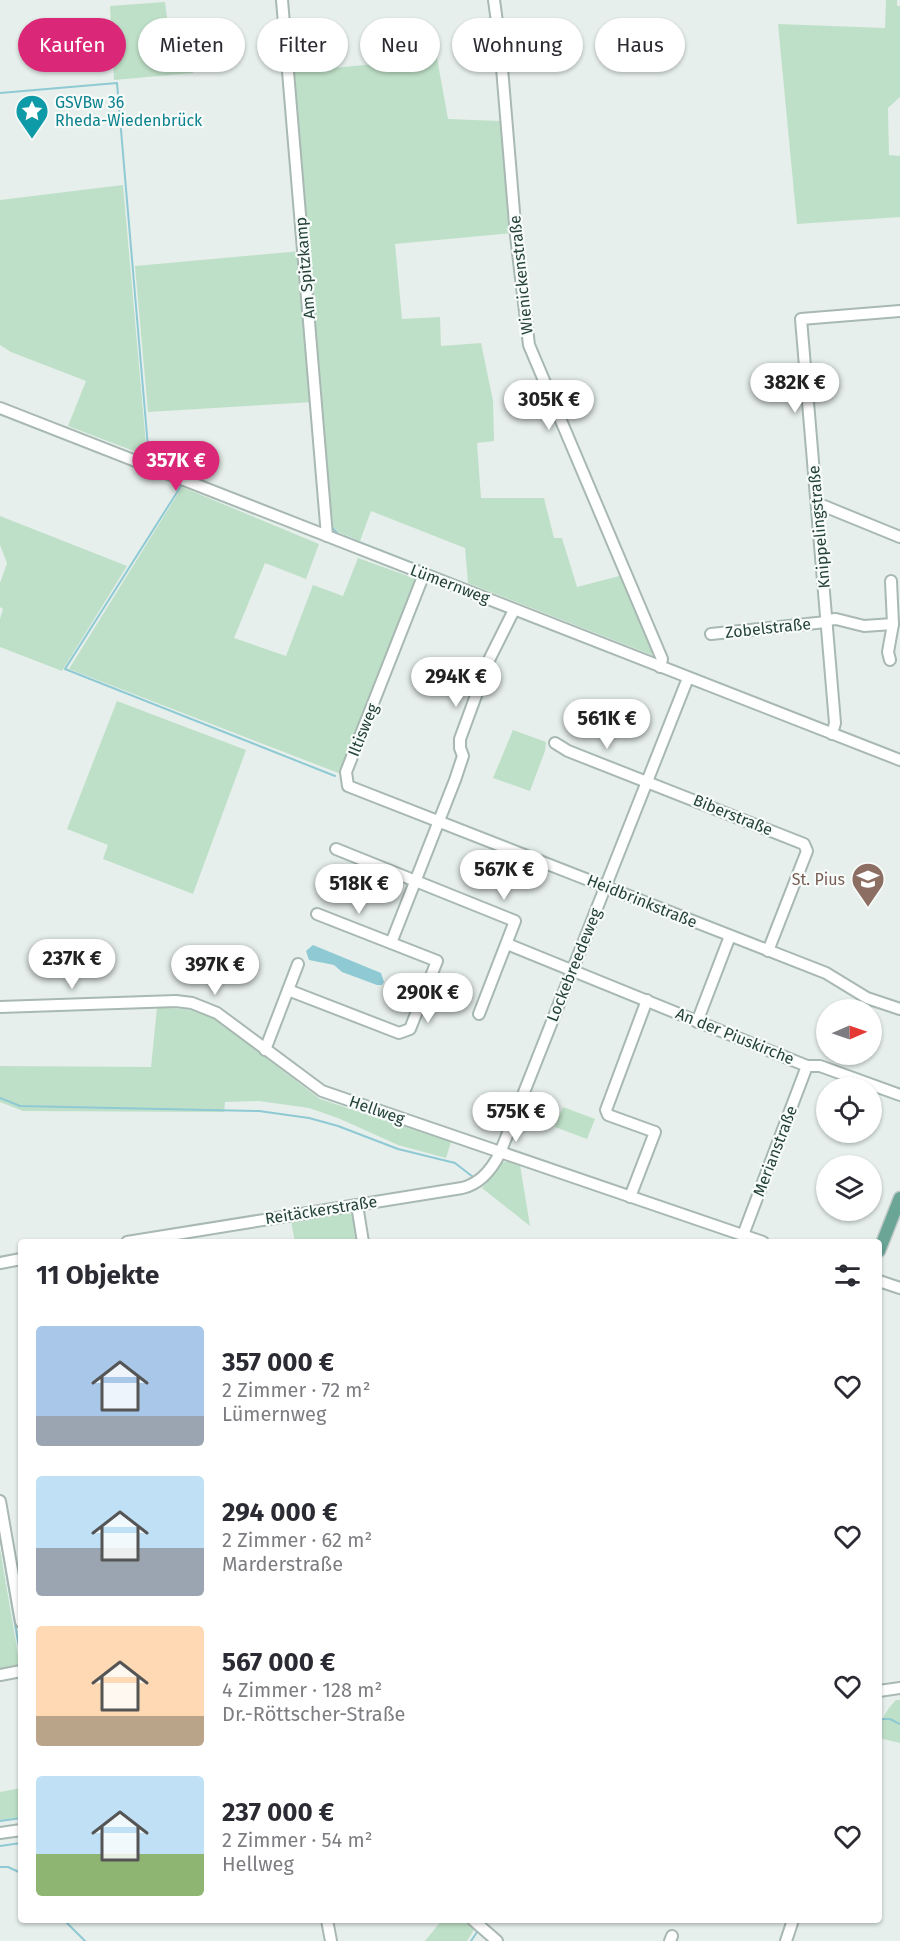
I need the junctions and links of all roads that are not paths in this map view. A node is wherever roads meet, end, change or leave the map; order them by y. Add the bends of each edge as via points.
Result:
1 (282, 0) edge
2 (494, 0) edge
3 (900, 311) edge
4 (0, 408) edge
5 (817, 506) junction
6 (327, 536) junction
7 (900, 537) edge
8 (424, 574) junction
9 (892, 581) edge
10 (514, 610) junction
11 (826, 621) junction
12 (893, 624) junction
13 (711, 634) dead end
14 (890, 660) dead end
15 (660, 667) junction
16 (688, 678) junction
17 (832, 734) junction
18 (555, 743) dead end
19 (900, 760) edge
20 (648, 781) junction
21 (348, 786) joint
22 (438, 821) junction
23 (336, 849) dead end
24 (415, 881) junction
25 (605, 886) junction
26 (317, 914) dead end
27 (730, 936) junction
28 (391, 943) junction
29 (507, 944) junction
30 (768, 951) junction
31 (298, 963) dead end
32 (571, 970) junction
33 (288, 990) junction
34 (647, 1000) junction
35 (0, 1007) edge
36 (900, 1009) edge
37 (479, 1014) dead end
38 (697, 1022) junction
39 (265, 1050) junction
40 (807, 1066) junction
41 (900, 1095) edge
42 (500, 1153) junction
43 (630, 1197) junction
44 (900, 1198) edge
45 (357, 1205) junction
46 (743, 1235) junction
47 (146, 1239) edge
48 (363, 1239) edge
49 (754, 1239) edge
50 (882, 1243) edge
51 (18, 1260) edge
52 (0, 1263) edge
53 (882, 1282) edge
54 (900, 1288) edge
55 (0, 1501) edge
56 (18, 1605) edge
57 (18, 1672) edge
58 (0, 1675) edge
59 (900, 1688) edge
60 (882, 1691) edge
61 (18, 1830) edge
62 (0, 1833) edge
63 (328, 1923) edge
64 (476, 1923) edge
65 (792, 1923) edge
66 (331, 1941) edge
67 (498, 1941) edge
68 (786, 1941) edge

1 - 6 street, Am Spitzkamp
2 - 15 street, Wienickenstraße via 529,345 662,659
3 - 5 street, Knippelingstraße via 801,319
4 - 6 street, Lümernweg
5 - 7 street
5 - 11 street, Knippelingstraße
6 - 8 street, Lümernweg
8 - 10 street, Lümernweg
8 - 21 street, Iltisweg via 346,772
9 - 12 street
10 - 15 street, Lümernweg
10 - 22 street via 489,660 460,739 463,756
11 - 12 street, Zobelstraße via 836,619 864,626
11 - 13 street, Zobelstraße
11 - 17 street, Knippelingstraße
12 - 14 street
15 - 16 street, Lümernweg
16 - 17 street, Lümernweg
16 - 20 street, Lockebreedeweg
17 - 19 street, Lümernweg
18 - 20 street, Biberstraße
20 - 25 street, Lockebreedeweg
20 - 30 street, Biberstraße via 804,844 807,851
21 - 22 street, Heidbrinkstraße
22 - 24 street
22 - 25 street, Heidbrinkstraße
23 - 24 street
24 - 28 street
24 - 29 street via 515,921
25 - 27 street, Heidbrinkstraße
25 - 32 street, Lockebreedeweg
26 - 28 street
27 - 30 street, Heidbrinkstraße
27 - 38 street
28 - 33 street via 437,962 410,1029 399,1033
29 - 32 street, An der Piuskirche
29 - 37 street
30 - 36 street, Heidbrinkstraße via 826,973 867,998
31 - 33 street
32 - 34 street, An der Piuskirche
32 - 42 street, Lockebreedeweg
33 - 39 street
34 - 38 street, An der Piuskirche
34 - 43 street via 606,1110 608,1115 656,1132
35 - 39 street, Hellweg via 192,1003 217,1013
38 - 40 street, An der Piuskirche
39 - 42 street, Hellweg via 322,1091
40 - 41 street, An der Piuskirche via 820,1066
40 - 46 street, Merianstraße
42 - 43 street, Hellweg
42 - 45 street, Reitäckerstraße via 473,1185
43 - 46 street, Hellweg
44 - 50 main road
45 - 47 street, Reitäckerstraße
45 - 48 street
46 - 49 street, Hellweg
51 - 52 street
53 - 54 street
55 - 56 street
57 - 58 street
59 - 60 street
61 - 62 street
63 - 66 street
64 - 67 street
65 - 68 street

